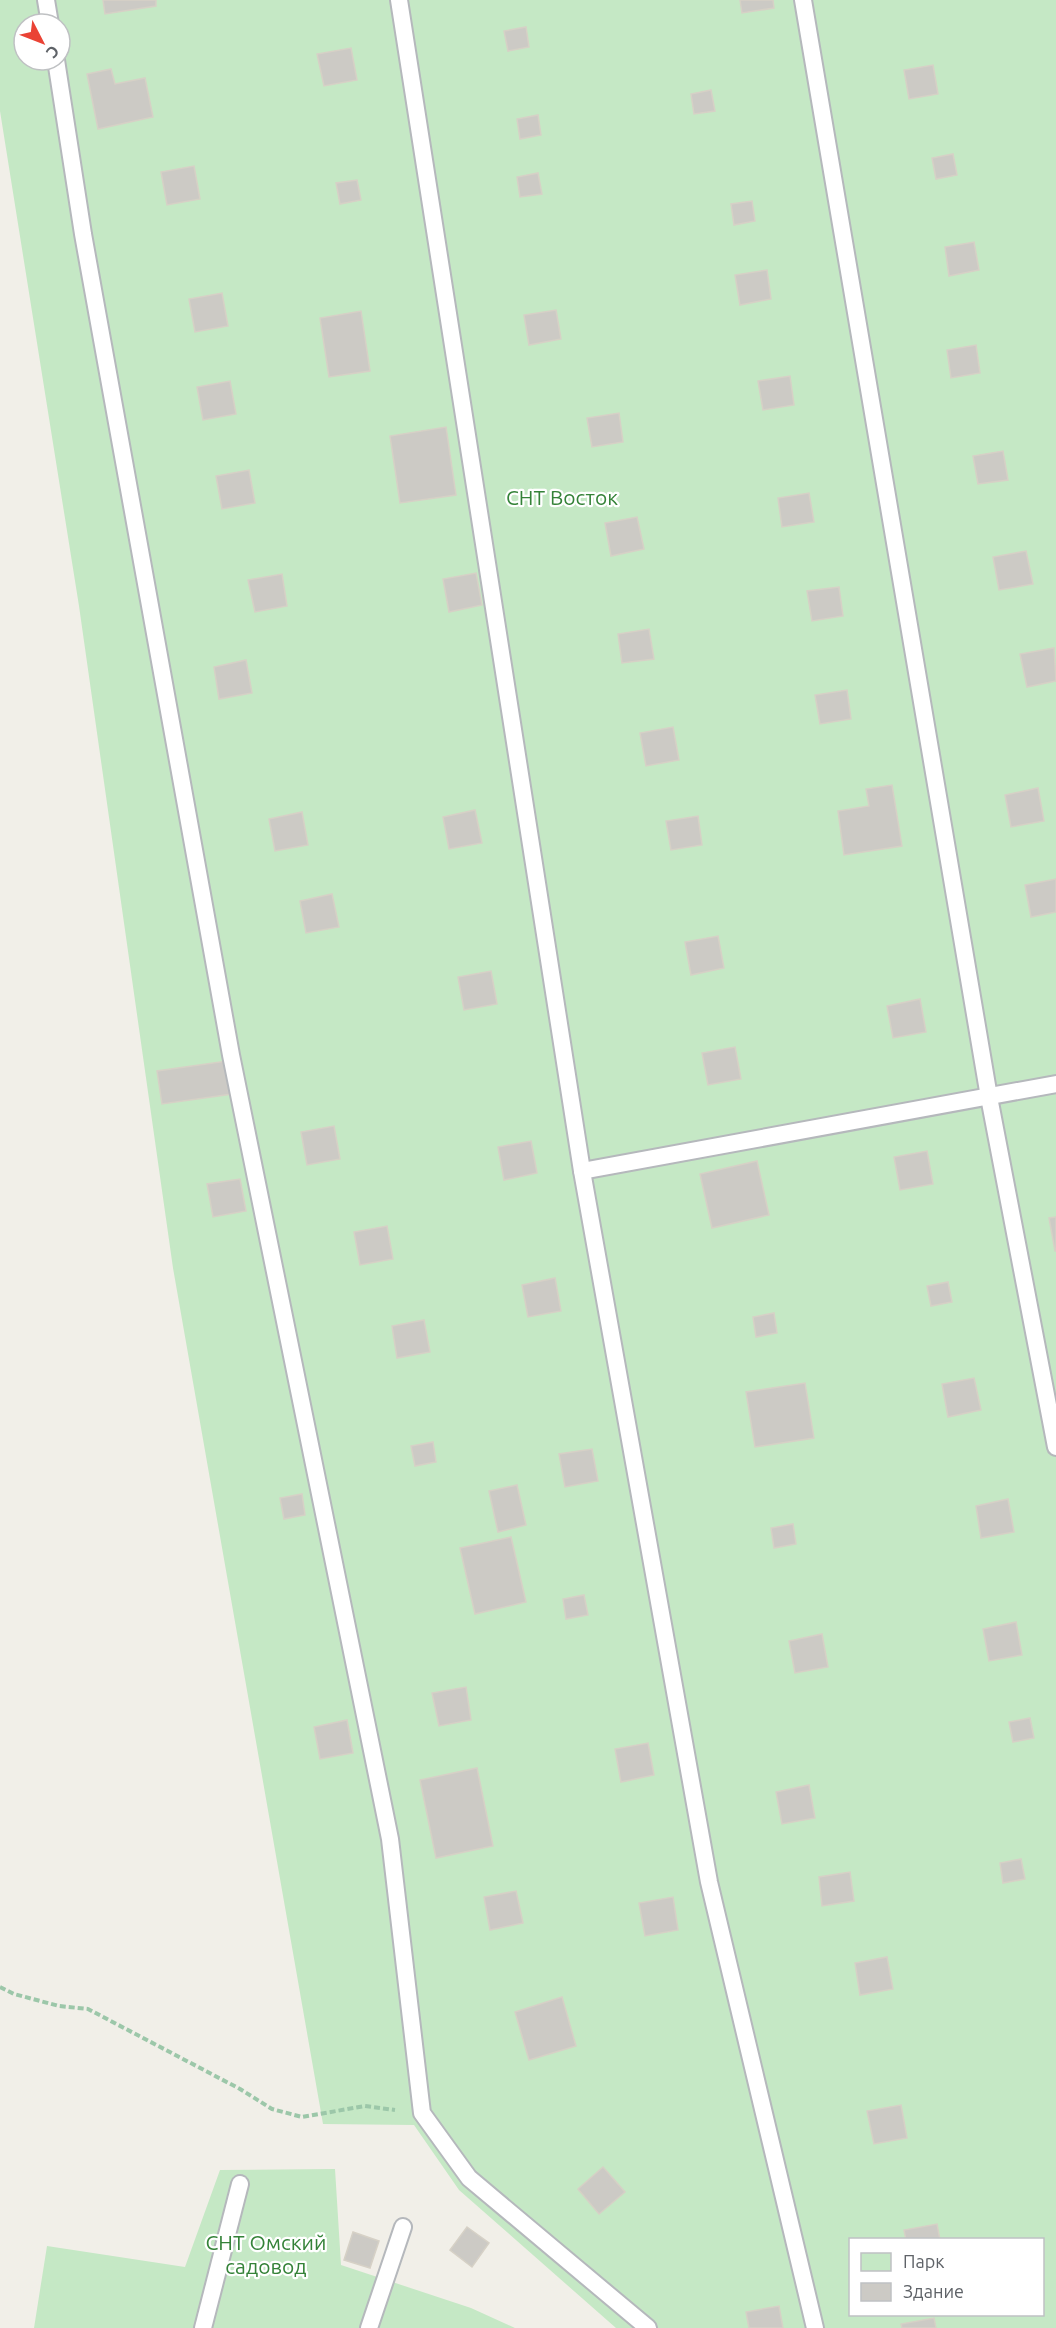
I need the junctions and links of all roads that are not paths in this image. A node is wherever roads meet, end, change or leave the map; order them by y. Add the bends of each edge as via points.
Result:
1 (399, 0) edge
2 (803, 0) edge
3 (58, 72) edge
4 (1056, 1084) edge
5 (989, 1097) junction
6 (582, 1172) junction
7 (1056, 1447) edge
8 (240, 2184) dead end
9 (403, 2227) dead end
10 (203, 2328) edge
11 (369, 2328) edge
12 (648, 2328) edge
13 (815, 2328) edge

1 - 6 lane
2 - 5 lane
3 - 12 lane via 83,234 231,1055 390,1839 422,2113 469,2178
4 - 5 lane
5 - 6 lane
5 - 7 lane
6 - 13 lane via 709,1882
8 - 10 lane
9 - 11 lane

